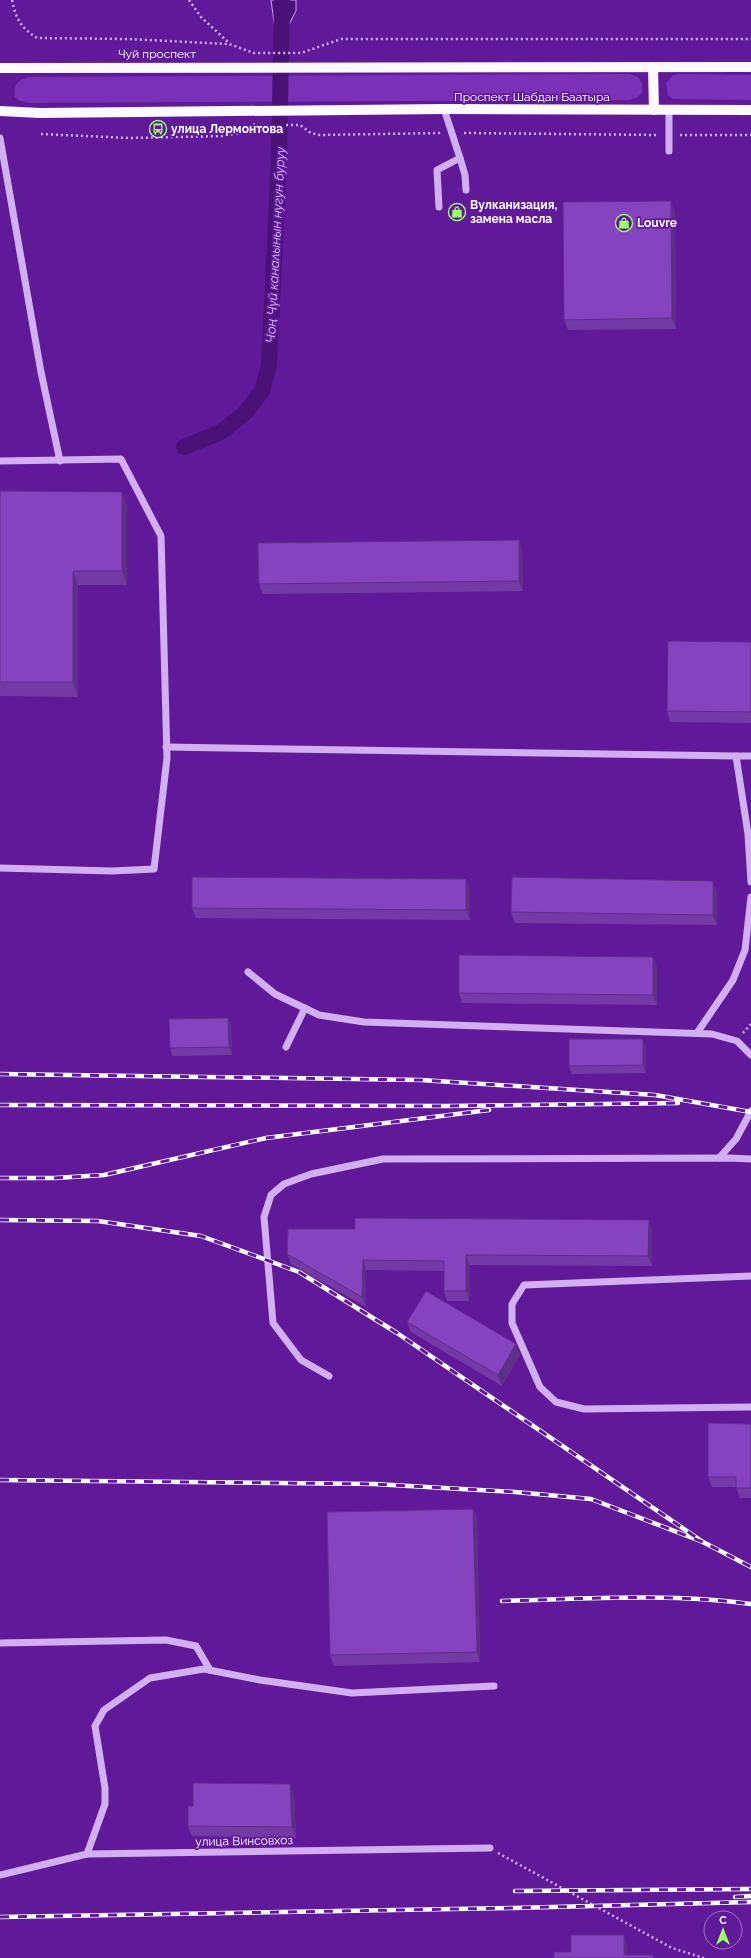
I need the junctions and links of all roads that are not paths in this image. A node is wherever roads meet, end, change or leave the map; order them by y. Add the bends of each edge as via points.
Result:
1 (653, 67) junction
2 (751, 67) edge
3 (0, 68) edge
4 (444, 109) junction
5 (654, 110) junction
6 (669, 110) junction
7 (751, 110) edge
8 (0, 111) edge
9 (0, 138) edge
10 (669, 151) dead end
11 (460, 158) junction
12 (466, 190) dead end
13 (439, 207) dead end
14 (0, 461) edge
15 (60, 461) junction
16 (166, 747) junction
17 (736, 756) junction
18 (751, 756) edge
19 (0, 868) edge
20 (751, 882) edge
21 (751, 897) edge
22 (248, 972) dead end
23 (305, 1008) junction
24 (696, 1033) junction
25 (286, 1047) dead end
26 (751, 1055) edge
27 (751, 1111) edge
28 (718, 1158) junction
29 (751, 1159) edge
30 (751, 1276) edge
31 (329, 1376) dead end
32 (751, 1407) edge
33 (0, 1643) edge
34 (210, 1670) junction
35 (494, 1686) dead end
36 (490, 1848) road end
37 (86, 1854) junction
38 (0, 1875) edge

1 - 2 main road
1 - 3 main road, Чуй проспект
1 - 5 main road
4 - 5 main road, Проспект Шабдан Баатыра
4 - 8 main road, Проспект Шабдан Баатыра via 40,113
4 - 11 street
5 - 6 main road, Проспект Шабдан Баатыра
6 - 7 main road, Проспект Шабдан Баатыра
6 - 10 street
9 - 15 street via 41,372
11 - 12 street
11 - 13 street via 437,170
14 - 15 street
15 - 16 street via 121,459 161,536
16 - 17 street
16 - 19 street via 167,758 154,869 112,871
17 - 18 street
17 - 20 street via 748,834
21 - 24 street via 745,950 733,980
22 - 23 street via 275,994
23 - 24 street via 319,1016 364,1022
23 - 25 street
24 - 26 street via 712,1034 737,1042
27 - 28 street via 736,1138
28 - 29 street
28 - 31 street via 384,1159 311,1174 284,1184 271,1196 264,1217 273,1323 301,1360
30 - 32 street via 524,1285 512,1304 512,1324 540,1388 556,1402 584,1408
33 - 34 street via 166,1640 196,1646
34 - 35 street via 352,1693
34 - 37 street via 150,1678 104,1710 95,1726 105,1788 105,1804
36 - 37 street, улица Винсовхоз
37 - 38 street, улица Винсовхоз

